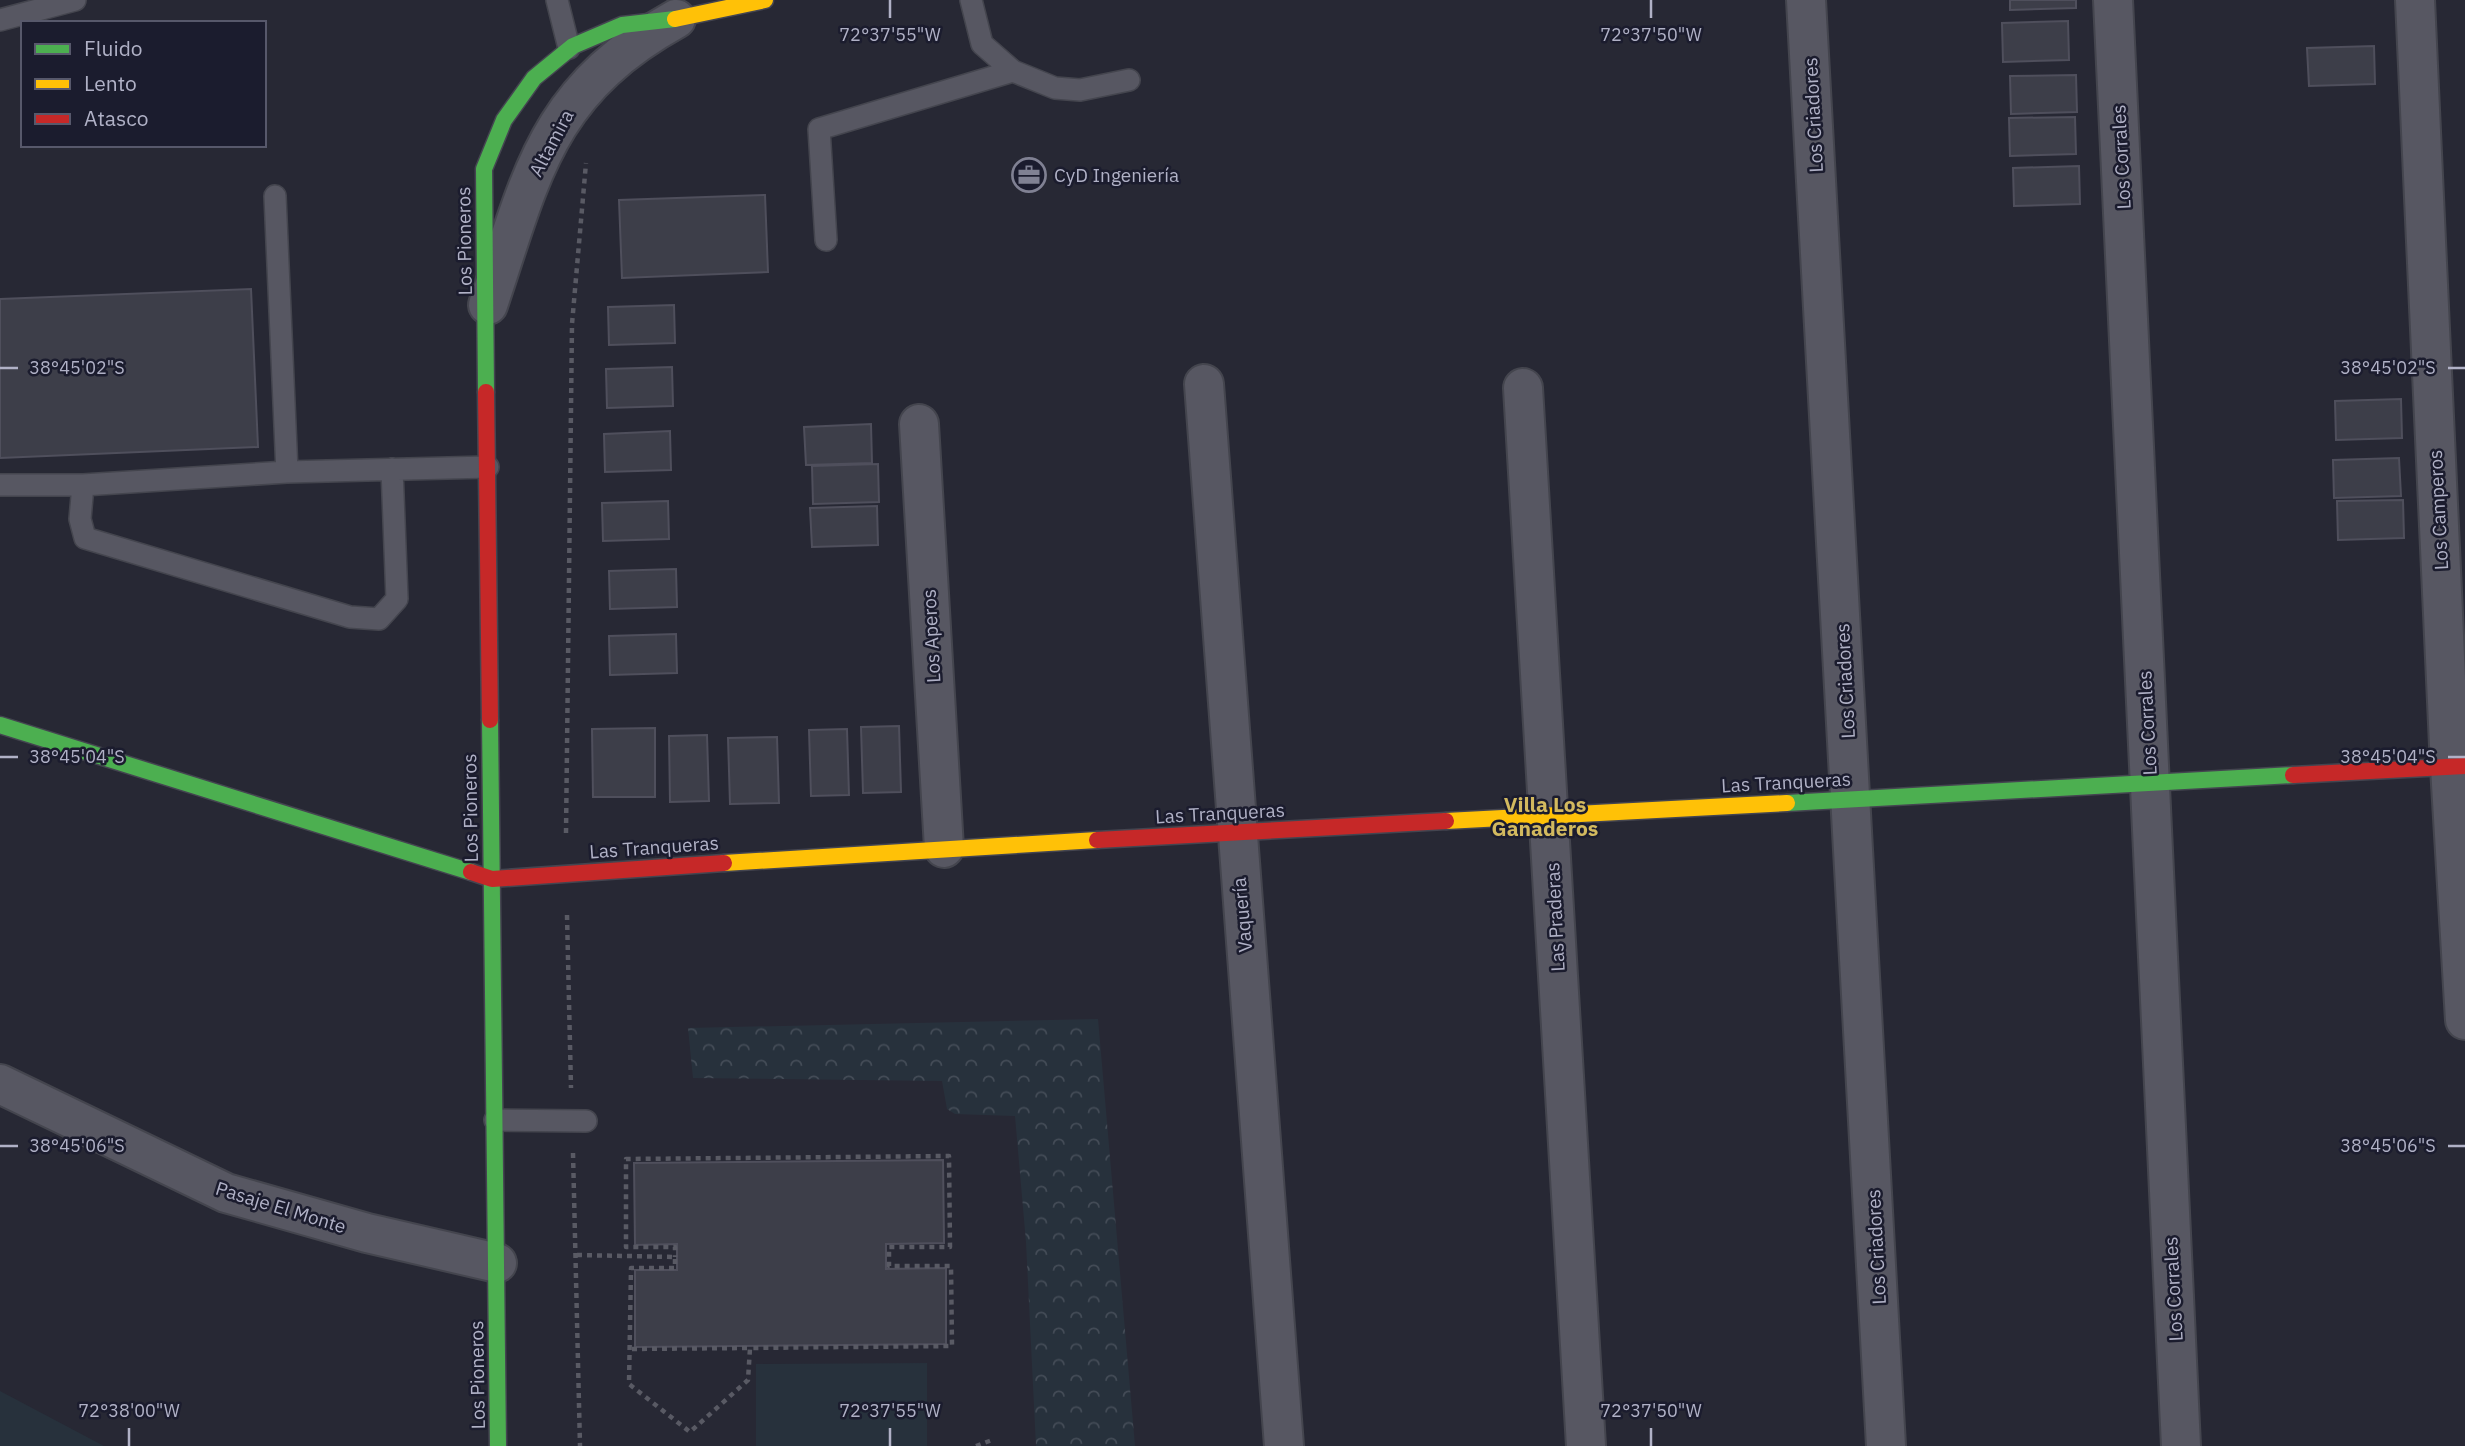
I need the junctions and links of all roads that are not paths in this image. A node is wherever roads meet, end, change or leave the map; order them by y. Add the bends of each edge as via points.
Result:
1 (75, 0) edge
2 (557, 0) edge
3 (765, 0) edge
4 (971, 0) edge
5 (1806, 0) edge
6 (2113, 0) edge
7 (2415, 0) edge
8 (676, 19) junction
9 (0, 20) edge
10 (569, 48) junction
11 (1013, 71) junction
12 (1129, 80) dead end
13 (484, 169) joint
14 (275, 196) dead end
15 (826, 240) dead end
16 (486, 310) junction
17 (1204, 384) dead end
18 (1523, 388) dead end
19 (919, 424) dead end
20 (488, 467) junction
21 (392, 469) junction
22 (287, 472) junction
23 (0, 485) edge
24 (83, 485) junction
25 (0, 724) edge
26 (2458, 767) edge
27 (2150, 783) junction
28 (1852, 799) junction
29 (1549, 814) junction
30 (1236, 833) junction
31 (944, 848) junction
32 (492, 878) junction
33 (2465, 1020) edge
34 (0, 1084) edge
35 (495, 1120) junction
36 (579, 1120) road end
37 (496, 1263) junction
38 (498, 1446) edge
39 (1284, 1446) edge
40 (1586, 1446) edge
41 (1886, 1446) edge
42 (2180, 1446) edge

1 - 9 lane
2 - 10 lane
3 - 8 street, Altamira
4 - 11 lane via 982,44
5 - 28 street, Los Criadores
6 - 27 street, Los Corrales
7 - 26 street, Los Camperos
8 - 10 street, Altamira via 620,26
8 - 16 street, Altamira via 608,63 558,122 540,154
10 - 13 street, Altamira via 519,95 493,140
11 - 12 lane via 1055,88 1080,90
11 - 15 lane via 819,129
13 - 16 street, Los Pioneros
14 - 22 lane
16 - 20 street, Los Pioneros
17 - 30 street, Vaquería
18 - 29 street, Las Praderas
19 - 31 street, Los Aperos
20 - 21 lane
20 - 32 street, Los Pioneros
21 - 22 lane
21 - 24 lane via 397,599 379,619 350,617 85,538 80,519
22 - 24 lane
23 - 24 lane
25 - 32 street, Las Tranqueras
26 - 27 street, Las Tranqueras
26 - 33 street, Los Camperos
27 - 28 street, Las Tranqueras
27 - 42 street, Los Corrales
28 - 29 street, Las Tranqueras
28 - 41 street, Los Criadores
29 - 30 street, Las Tranqueras
29 - 40 street, Las Praderas
30 - 31 street, Las Tranqueras
30 - 39 street, Vaquería
31 - 32 street, Las Tranqueras
32 - 35 street, Los Pioneros
34 - 37 street, Pasaje El Monte via 226,1194
35 - 36 lane
35 - 37 street, Los Pioneros
37 - 38 street, Los Pioneros

